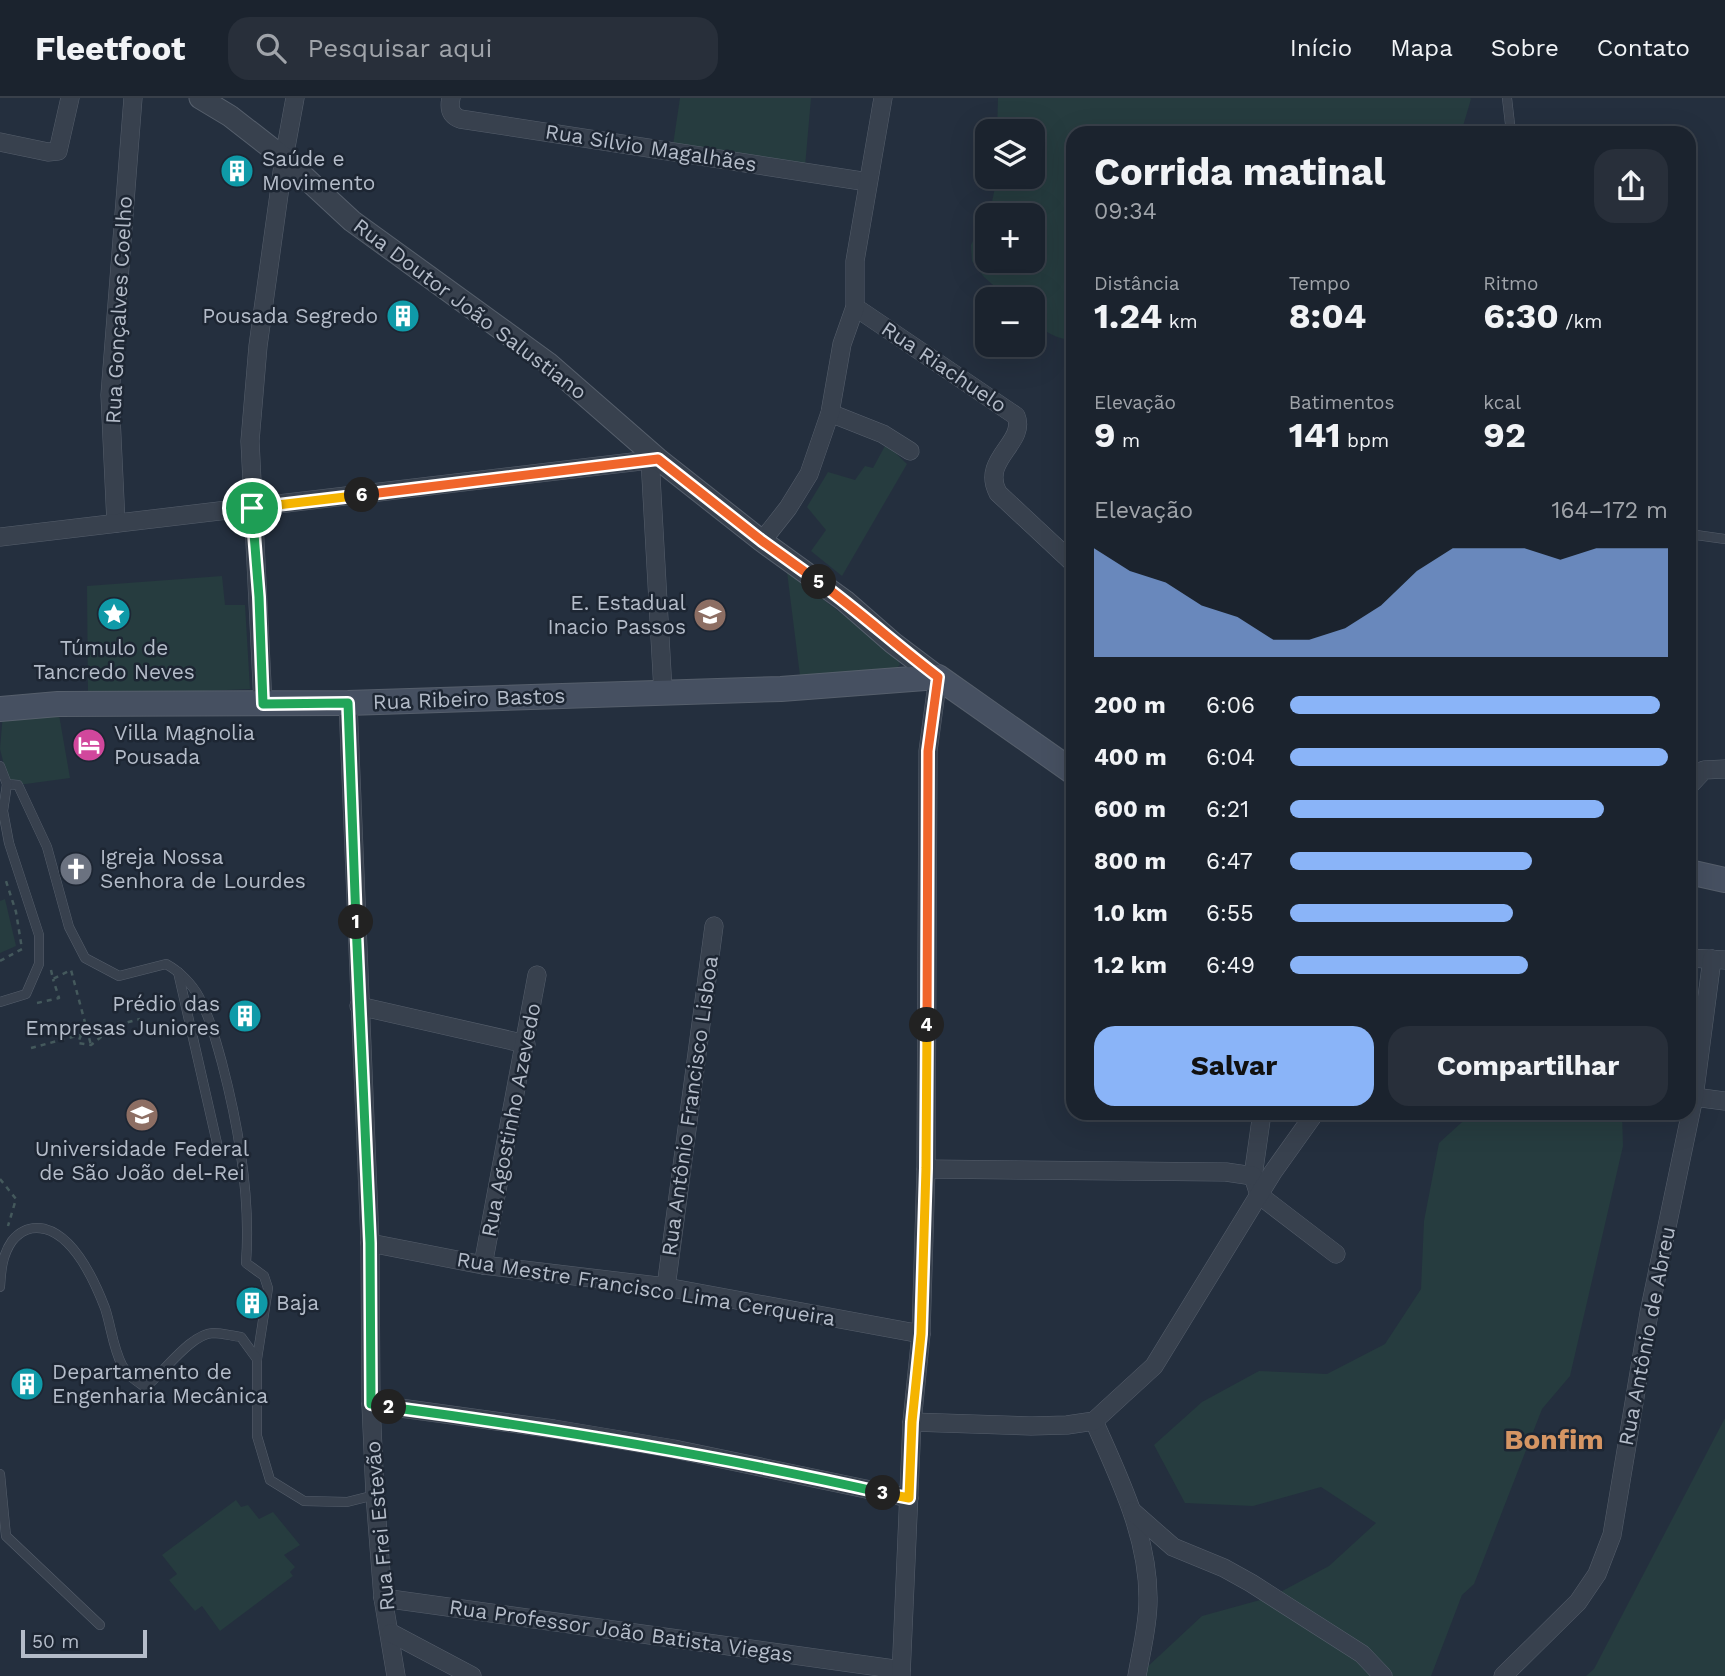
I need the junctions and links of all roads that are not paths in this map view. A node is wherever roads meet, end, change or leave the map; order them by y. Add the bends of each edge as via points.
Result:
1 (70, 98) edge
2 (133, 98) edge
3 (200, 98) edge
4 (295, 98) edge
5 (451, 98) edge
6 (883, 98) edge
7 (1507, 98) edge
8 (1510, 126) edge
9 (0, 142) edge
10 (284, 158) junction
11 (868, 182) junction
12 (855, 307) junction
13 (830, 413) junction
14 (910, 451) dead end
15 (654, 459) junction
16 (252, 508) junction
17 (116, 523) junction
18 (1696, 535) edge
19 (0, 537) edge
20 (1725, 539) edge
21 (762, 541) junction
22 (1066, 556) edge
23 (938, 677) junction
24 (663, 691) junction
25 (348, 703) junction
26 (263, 704) junction
27 (0, 709) edge
28 (0, 766) edge
29 (1066, 767) edge
30 (1725, 769) edge
31 (1696, 779) edge
32 (7, 784) junction
33 (1696, 874) edge
34 (1725, 880) edge
35 (714, 926) dead end
36 (1696, 958) edge
37 (1719, 959) edge
38 (177, 971) junction
39 (537, 975) dead end
40 (0, 1002) edge
41 (359, 1006) junction
42 (526, 1044) junction
43 (1696, 1086) edge
44 (1696, 1097) edge
45 (1725, 1101) edge
46 (1261, 1120) edge
47 (1310, 1120) edge
48 (1689, 1120) edge
49 (219, 1152) dead end
50 (926, 1168) junction
51 (1253, 1176) junction
52 (1259, 1195) junction
53 (370, 1243) junction
54 (1336, 1254) dead end
55 (483, 1265) junction
56 (0, 1287) edge
57 (666, 1287) junction
58 (921, 1334) junction
59 (257, 1359) junction
60 (371, 1404) junction
61 (1094, 1421) junction
62 (912, 1422) junction
63 (0, 1474) edge
64 (375, 1495) junction
65 (909, 1498) junction
66 (1132, 1511) junction
67 (1173, 1547) junction
68 (1146, 1567) junction
69 (383, 1598) junction
70 (100, 1625) dead end
71 (391, 1633) junction
72 (901, 1673) edge
73 (396, 1676) edge
74 (472, 1676) edge
75 (1137, 1676) edge
76 (1384, 1676) edge
77 (1503, 1676) edge

1 - 9 street via 58,151
2 - 17 street, Rua Gonçalves Coelho via 110,395
3 - 10 street, Rua Doutor João Salustiano
4 - 10 street
5 - 11 street, Rua Sílvio Magalhães via 452,113 460,119
6 - 11 street
7 - 8 lane
10 - 15 street, Rua Doutor João Salustiano via 352,220 548,363
10 - 16 street via 254,397
11 - 12 street via 856,261
12 - 13 street via 842,344
12 - 22 street, Rua Riachuelo via 1016,416 1018,428 993,472 993,484
13 - 14 street via 883,434
13 - 21 street via 809,474
15 - 16 street
15 - 21 street, Rua Doutor João Salustiano
15 - 24 street
16 - 17 street
16 - 26 street
17 - 19 street
18 - 20 lane
21 - 23 street, Rua Doutor João Salustiano
23 - 24 main road, Rua Ribeiro Bastos via 781,689
23 - 29 main road
23 - 50 street via 928,751
24 - 25 main road, Rua Ribeiro Bastos
25 - 26 main road, Rua Ribeiro Bastos
25 - 41 street, Rua Frei Estevão
26 - 27 main road, Rua Ribeiro Bastos via 58,704
28 - 32 lane
30 - 31 street via 1704,770
32 - 38 lane via 18,785 47,847 69,928 85,958 120,976 166,964
32 - 40 lane via 3,811 9,843 39,935 38,964 26,995
33 - 34 main road
35 - 57 street, Rua Antônio Francisco Lisboa
36 - 37 street
37 - 43 street, Rua Antônio de Abreu
38 - 49 lane
38 - 59 lane via 199,996 236,1115 249,1225 246,1263 264,1276 268,1288
39 - 42 street, Rua Agostinho Azevedo
41 - 42 street
41 - 53 street, Rua Frei Estevão
42 - 55 street, Rua Agostinho Azevedo
44 - 45 street
46 - 51 street
47 - 52 street
48 - 77 street, Rua Antônio de Abreu via 1649,1313 1612,1535 1597,1574 1578,1602
50 - 51 street
50 - 58 street
51 - 52 street
52 - 54 street
52 - 61 street via 1154,1366
53 - 55 street, Rua Mestre Francisco Lima Cerqueira
53 - 60 street, Rua Frei Estevão
55 - 57 street, Rua Mestre Francisco Lima Cerqueira
56 - 59 lane via 9,1245 19,1233 37,1227 64,1239 81,1258 104,1307 121,1363 130,1377 145,1387 181,1350 211,1332 241,1337
57 - 58 street, Rua Mestre Francisco Lima Cerqueira
58 - 62 street
59 - 64 lane via 257,1436 270,1480 304,1502 347,1502
60 - 64 street, Rua Frei Estevão
60 - 65 street via 674,1449
61 - 62 street via 1031,1426
61 - 66 street
62 - 65 street
63 - 70 lane via 6,1536
64 - 69 street, Rua Frei Estevão
65 - 72 street
66 - 67 street
66 - 68 street
67 - 68 street
67 - 76 street via 1251,1583 1362,1654
68 - 75 street via 1148,1602
69 - 71 street, Rua Frei Estevão
69 - 72 street, Rua Professor João Batista Viegas
71 - 73 street, Rua Frei Estevão
71 - 74 street

